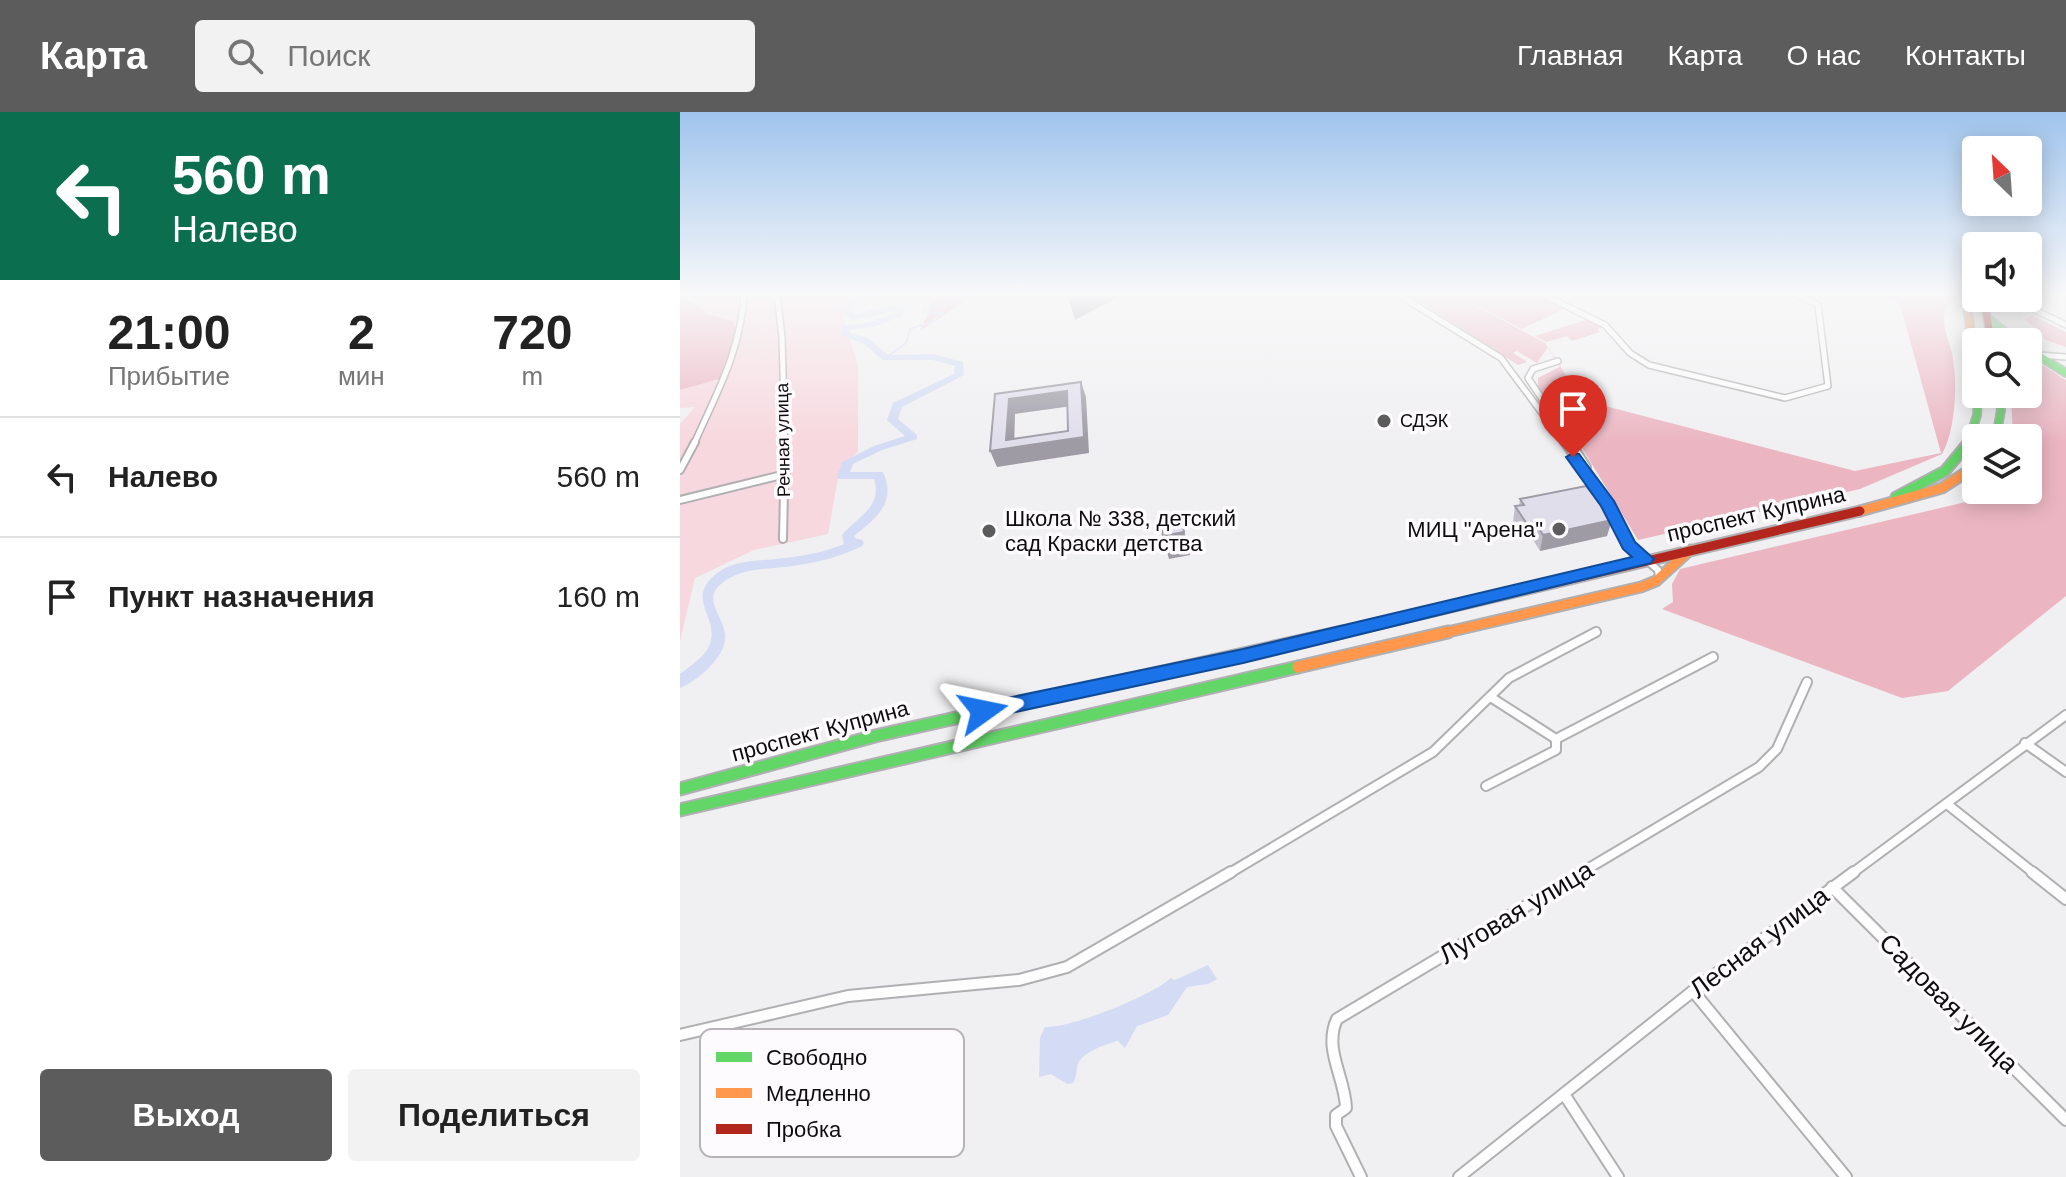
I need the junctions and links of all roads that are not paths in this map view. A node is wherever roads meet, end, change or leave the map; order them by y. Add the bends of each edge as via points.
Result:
1 (738, 343) edge
2 (782, 343) edge
3 (1476, 343) edge
4 (1621, 343) edge
5 (1823, 343) edge
6 (2042, 353) edge
7 (2066, 357) edge
8 (2042, 358) edge
9 (1558, 361) dead end
10 (2066, 373) edge
11 (1977, 408) edge
12 (1581, 468) junction
13 (680, 470) edge
14 (786, 474) junction
15 (1962, 475) edge
16 (680, 500) edge
17 (1860, 510) junction
18 (783, 539) dead end
19 (1691, 549) junction
20 (1646, 559) junction
21 (1659, 577) junction
22 (1596, 632) dead end
23 (1713, 657) dead end
24 (1807, 682) dead end
25 (1492, 698) junction
26 (2066, 715) edge
27 (1556, 739) junction
28 (2025, 743) junction
29 (2066, 772) edge
30 (1486, 786) dead end
31 (680, 789) edge
32 (1947, 804) junction
33 (680, 810) edge
34 (1832, 887) junction
35 (2066, 899) edge
36 (1693, 991) junction
37 (706, 1029) edge
38 (700, 1030) edge
39 (680, 1035) edge
40 (1564, 1094) junction
41 (2066, 1120) edge
42 (1361, 1177) edge
43 (1459, 1177) edge
44 (1618, 1177) edge
45 (1846, 1177) edge

1 - 13 street
2 - 14 street, Речная улица
3 - 12 street via 1501,358
4 - 5 street via 1649,365 1785,398 1828,386
6 - 7 street
8 - 10 main road
9 - 12 street via 1533,369 1528,378 1587,467
11 - 17 main road, проспект Куприна via 1975,437 1950,470
12 - 20 street via 1629,545
14 - 16 street
14 - 18 street, Речная улица
15 - 17 main road, проспект Куприна via 1913,499
17 - 19 main road, проспект Куприна
19 - 20 main road, проспект Куприна
19 - 21 main road
20 - 21 street
20 - 31 main road, проспект Куприна via 1243,656 875,736
21 - 33 main road via 1649,585 1613,594
22 - 25 street via 1509,678
23 - 27 street
24 - 42 street, Луговая улица via 1777,749 1759,767 1337,1019 1329,1042 1347,1093 1336,1126
25 - 27 street
25 - 37 street via 1433,752 1067,967 1019,980 848,996
26 - 28 street, Лесная улица
27 - 30 street via 1556,750
28 - 29 street
28 - 32 street, Лесная улица
32 - 34 street, Лесная улица
32 - 35 street
34 - 36 street, Лесная улица
34 - 41 street, Садовая улица
36 - 40 street, Лесная улица
36 - 45 street
38 - 39 street
40 - 43 street, Лесная улица
40 - 44 street

